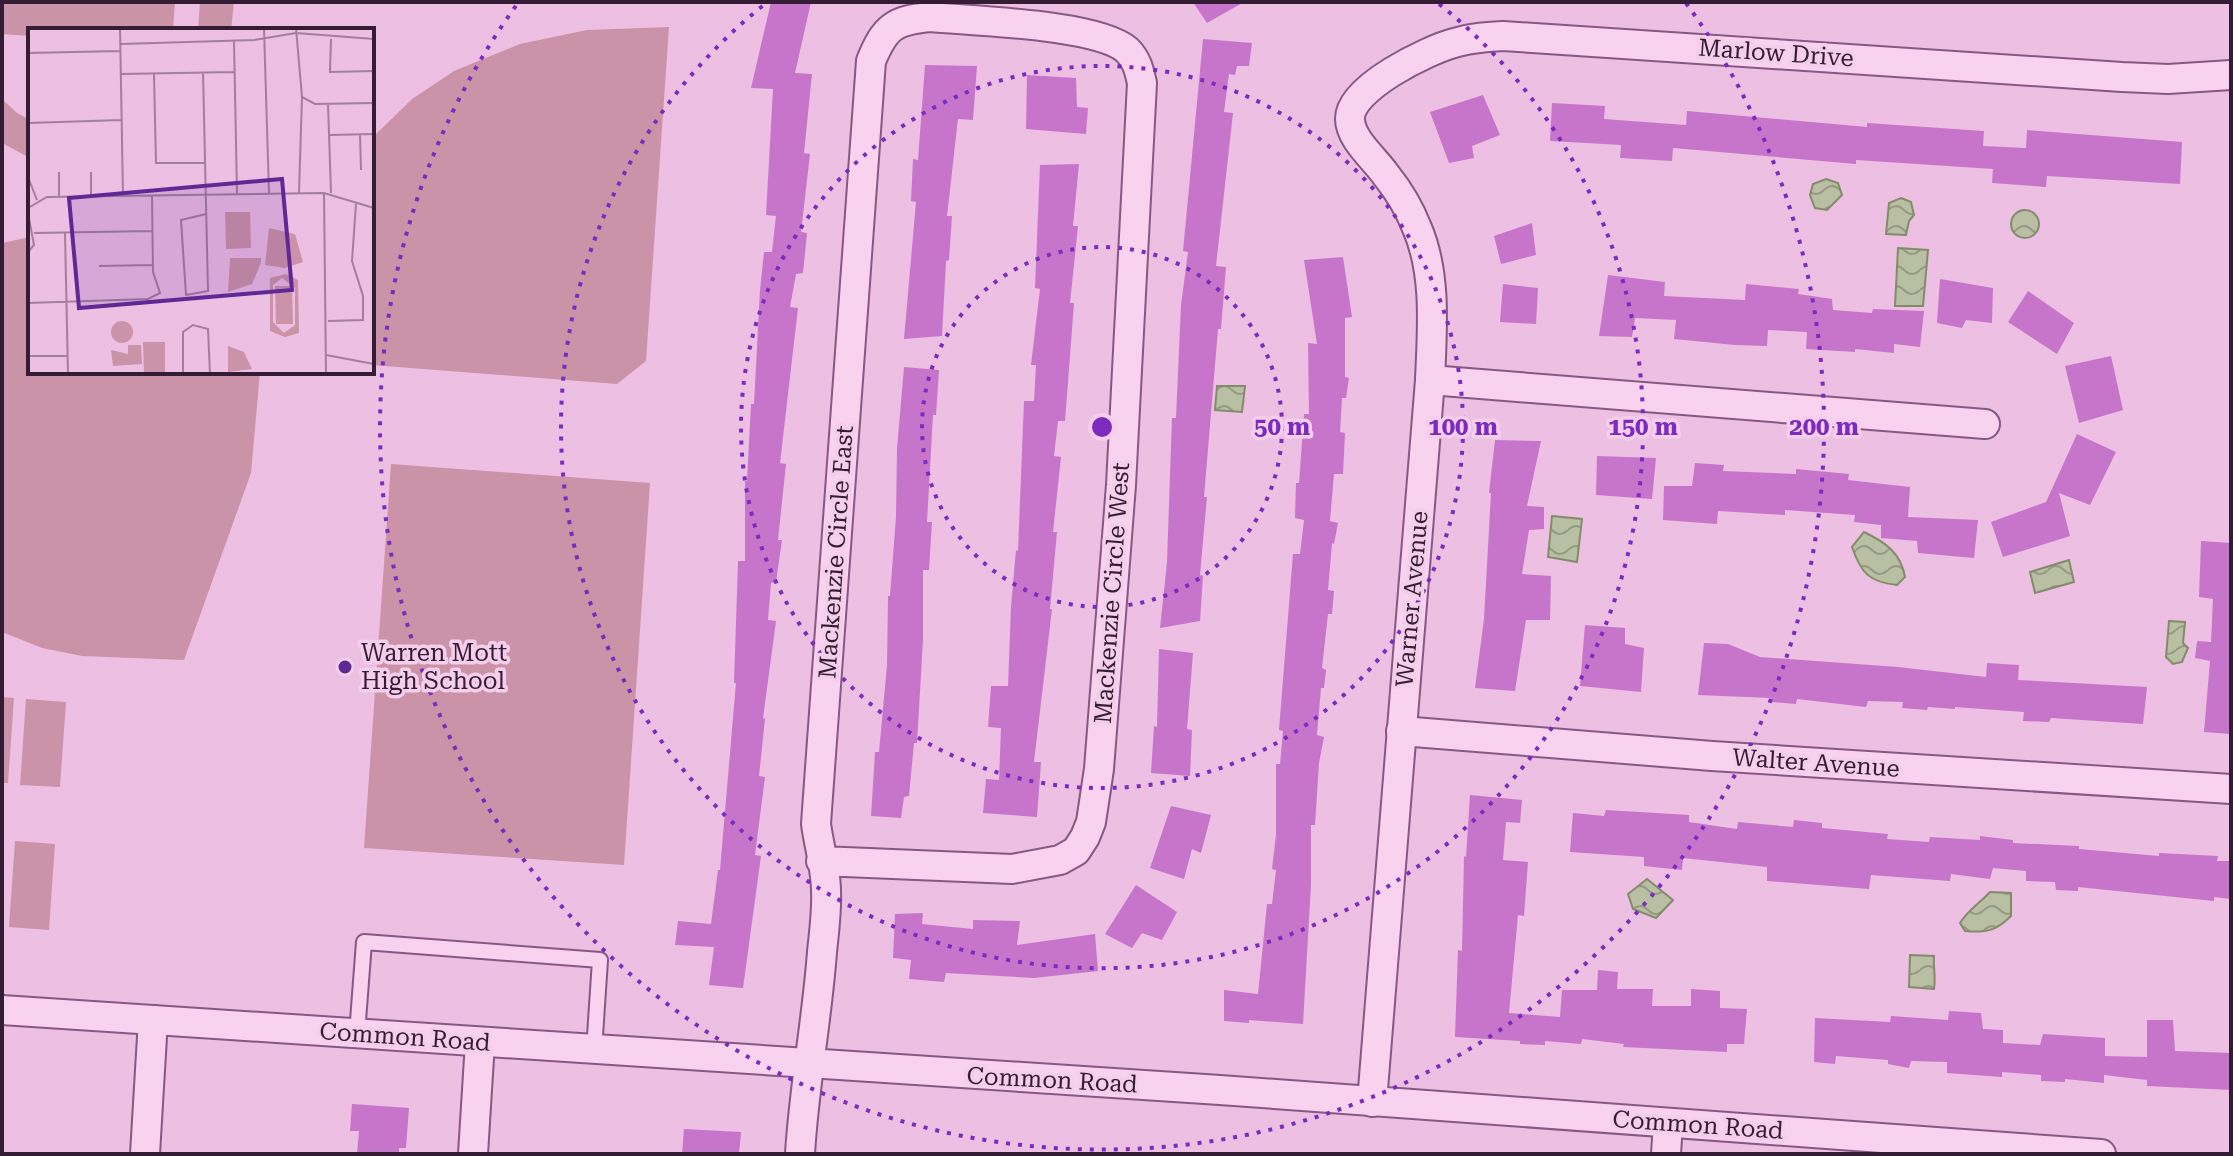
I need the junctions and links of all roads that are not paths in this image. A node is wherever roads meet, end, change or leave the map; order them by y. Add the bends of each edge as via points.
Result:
1 (880, 41) joint
2 (2231, 75) edge
3 (1349, 117) joint
4 (1430, 380) junction
5 (1985, 424) dead end
6 (1401, 731) junction
7 (2231, 789) edge
8 (821, 861) junction
9 (2, 1010) edge
10 (153, 1020) junction
11 (357, 1034) junction
12 (480, 1042) junction
13 (594, 1051) junction
14 (809, 1065) junction
15 (1372, 1102) junction
16 (1668, 1123) junction
17 (2001, 1150) edge
18 (145, 1154) edge
19 (473, 1154) edge
20 (800, 1154) edge
21 (1666, 1154) edge
22 (2101, 1154) edge

1 - 8 street, Mackenzie Circle East via 869,86 816,824
1 - 8 street, Mackenzie Circle West via 891,26 931,17 1089,35 1125,48 1137,63 1142,83 1121,485 1099,769 1091,822 1076,851 1060,860 1012,869
2 - 3 street, Marlow Drive via 2137,78 1503,36 1451,43 1398,69 1355,101
3 - 4 street, Warner Avenue via 1352,131 1388,177 1418,229 1432,310
4 - 5 street
4 - 6 street, Warner Avenue
6 - 7 street, Walter Avenue
6 - 15 street, Warner Avenue
8 - 14 street, Mackenzie Circle East via 825,916
9 - 10 street, Common Road
10 - 11 street, Common Road
10 - 18 street
11 - 12 street, Common Road
11 - 13 lane via 364,942 600,960
12 - 13 street, Common Road
12 - 19 street
13 - 14 street, Common Road
14 - 15 street, Common Road
14 - 20 street, Mackenzie Circle East
15 - 16 street, Common Road
16 - 17 street, Common Road
16 - 21 street
17 - 22 street, Common Road

